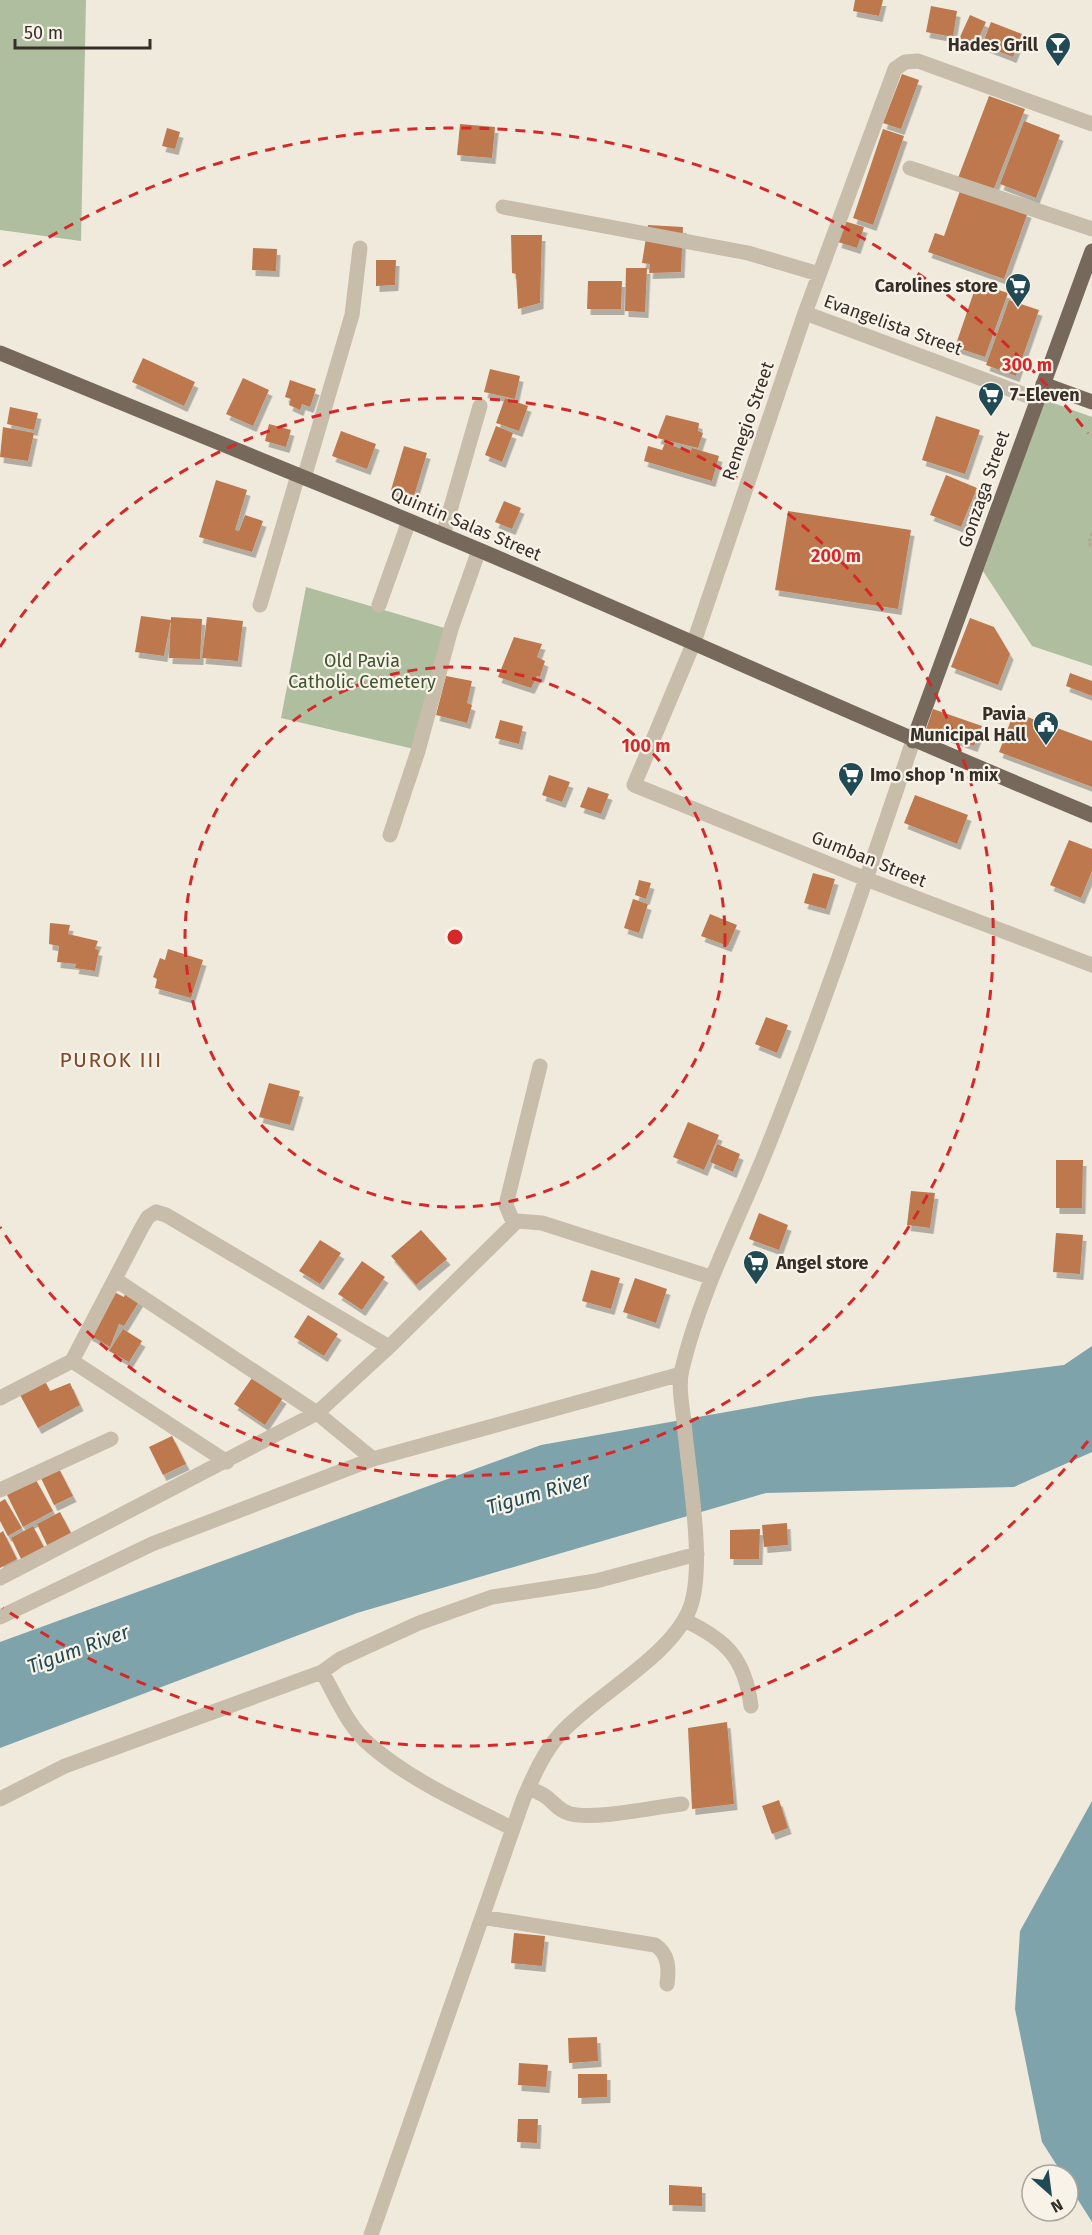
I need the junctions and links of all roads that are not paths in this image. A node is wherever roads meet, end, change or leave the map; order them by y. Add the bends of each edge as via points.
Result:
1 (1092, 124) edge
2 (910, 168) dead end
3 (503, 207) dead end
4 (1092, 229) edge
5 (360, 248) dead end
6 (1092, 251) edge
7 (819, 274) junction
8 (804, 314) junction
9 (0, 353) edge
10 (1042, 384) junction
11 (1036, 399) junction
12 (1092, 402) edge
13 (480, 406) dead end
14 (301, 477) junction
15 (409, 521) junction
16 (443, 535) junction
17 (479, 550) junction
18 (379, 604) dead end
19 (260, 605) dead end
20 (694, 642) junction
21 (913, 741) junction
22 (634, 785) joint
23 (1092, 815) edge
24 (390, 835) dead end
25 (866, 879) junction
26 (1092, 965) edge
27 (540, 1066) dead end
28 (514, 1224) junction
29 (710, 1277) junction
30 (116, 1280) junction
31 (389, 1347) junction
32 (72, 1361) junction
33 (680, 1381) junction
34 (0, 1398) edge
35 (317, 1413) junction
36 (111, 1439) dead end
37 (373, 1459) junction
38 (227, 1462) junction
39 (0, 1490) edge
40 (696, 1546) junction
41 (0, 1578) edge
42 (0, 1617) edge
43 (684, 1620) junction
44 (322, 1672) junction
45 (751, 1706) dead end
46 (528, 1789) junction
47 (0, 1798) edge
48 (682, 1804) dead end
49 (513, 1830) junction
50 (482, 1917) junction
51 (667, 1984) dead end
52 (370, 2235) edge

1 - 7 street, Remegio Street via 918,61 905,62 895,69
2 - 4 street
3 - 7 street via 748,253
5 - 14 street via 352,315
6 - 10 main road, Gonzaga Street
7 - 8 street, Remegio Street
8 - 11 street, Evangelista Street
8 - 20 street, Remegio Street
9 - 14 main road, Quintin Salas Street
10 - 11 main road, Gonzaga Street
10 - 12 main road
11 - 21 main road, Gonzaga Street
13 - 16 street
14 - 15 main road, Quintin Salas Street
14 - 19 street
15 - 16 main road, Quintin Salas Street
15 - 18 street
16 - 17 main road, Quintin Salas Street
17 - 20 main road, Quintin Salas Street
17 - 24 street via 451,629
20 - 21 main road, Quintin Salas Street
20 - 22 street, Remegio Street
21 - 23 main road, Quintin Salas Street
21 - 25 street
22 - 25 street, Gumban Street
25 - 26 street, Gumban Street
25 - 29 street via 764,1155
27 - 28 street via 506,1204
28 - 29 street via 542,1223
28 - 31 street
29 - 33 street
30 - 31 street via 148,1217 156,1212
30 - 32 street
30 - 35 street
31 - 35 street
32 - 34 street
32 - 38 street
33 - 37 street
33 - 40 street
35 - 37 street
35 - 38 street
36 - 39 street
37 - 42 street via 152,1544
38 - 41 street
40 - 43 street via 697,1588
40 - 44 street via 596,1581 492,1597 419,1623 340,1659
43 - 45 street via 716,1636 736,1656 744,1672
43 - 46 street via 660,1648 561,1733 545,1754
44 - 47 street via 65,1766
44 - 49 street via 368,1744 408,1773
46 - 48 street via 543,1792 572,1814
46 - 49 street
49 - 50 street
50 - 51 street via 655,1946 661,1949 669,1969
50 - 52 street

